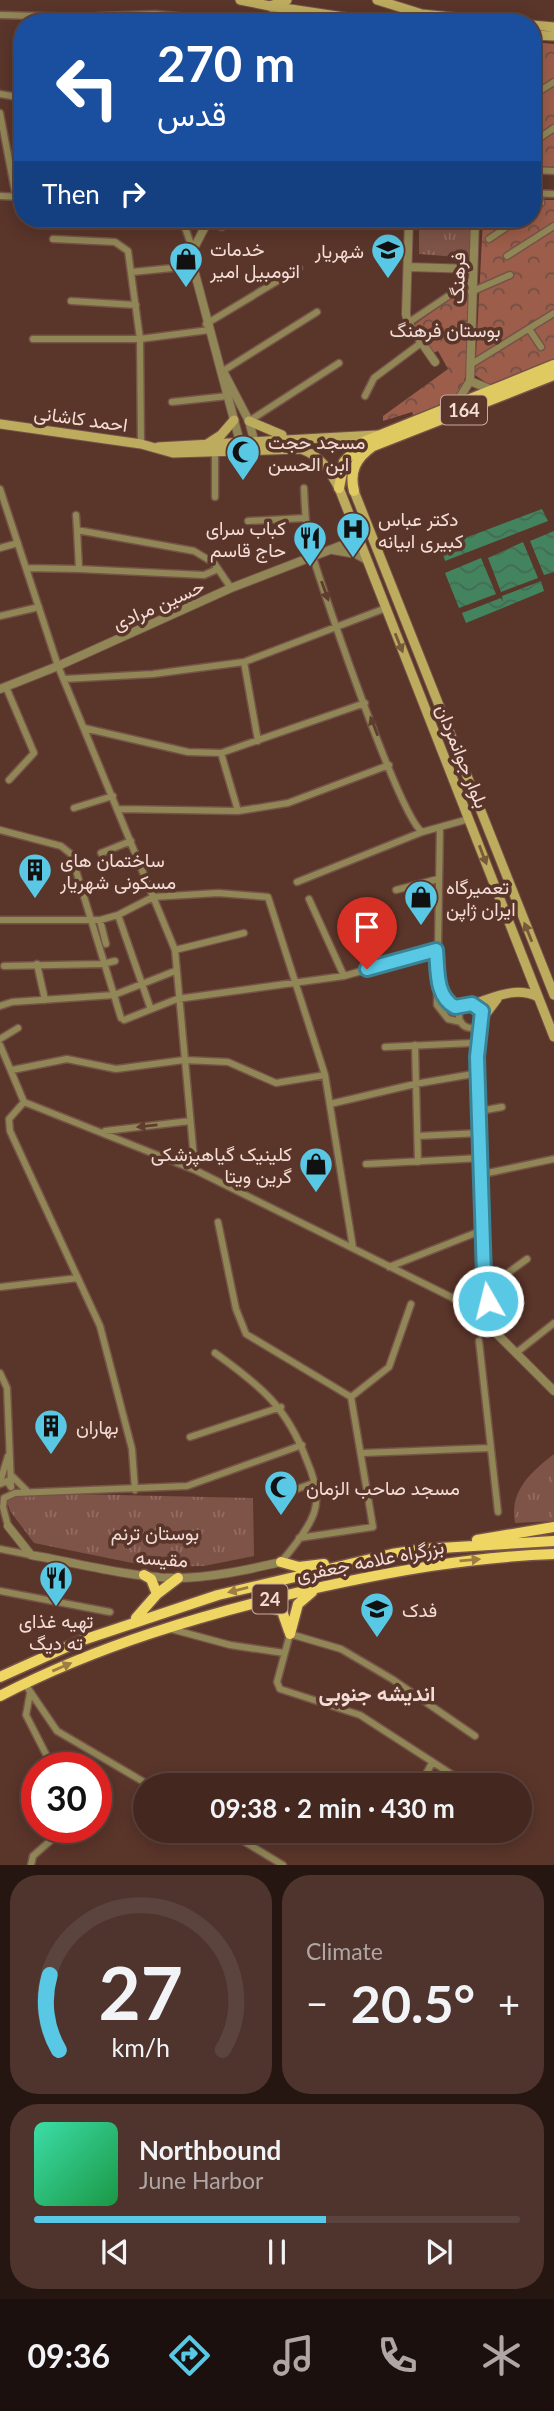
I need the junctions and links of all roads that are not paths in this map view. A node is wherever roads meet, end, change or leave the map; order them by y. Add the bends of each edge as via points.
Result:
1 (240, 0) edge
2 (287, 0) edge
3 (377, 0) edge
4 (270, 6) junction
5 (278, 14) edge
6 (323, 14) edge
7 (422, 14) edge
8 (0, 113) edge
9 (14, 172) edge
10 (554, 226) edge
11 (185, 228) edge
12 (204, 228) edge
13 (409, 228) edge
14 (474, 228) edge
15 (506, 228) edge
16 (53, 239) dead end
17 (489, 239) dead end
18 (193, 250) junction
19 (507, 256) dead end
20 (193, 266) junction
21 (409, 267) junction
22 (299, 268) dead end
23 (472, 269) junction
24 (132, 272) junction
25 (510, 275) dead end
26 (471, 280) junction
27 (471, 292) junction
28 (71, 301) dead end
29 (136, 305) junction
30 (317, 312) dead end
31 (554, 313) edge
32 (408, 323) junction
33 (208, 327) junction
34 (529, 328) junction
35 (33, 340) dead end
36 (140, 340) junction
37 (421, 343) junction
38 (541, 347) dead end
39 (435, 362) dead end
40 (339, 363) dead end
41 (470, 365) junction
42 (554, 365) edge
43 (223, 371) junction
44 (554, 375) edge
45 (470, 381) junction
46 (492, 390) junction
47 (228, 396) junction
48 (365, 396) dead end
49 (172, 402) dead end
50 (449, 407) junction
51 (234, 420) junction
52 (249, 421) junction
53 (0, 424) edge
54 (294, 438) junction
55 (254, 440) junction
56 (375, 440) junction
57 (238, 442) junction
58 (141, 444) junction
59 (205, 445) junction
60 (158, 447) junction
61 (215, 453) junction
62 (247, 453) junction
63 (304, 488) dead end
64 (339, 488) junction
65 (0, 491) edge
66 (354, 491) joint
67 (215, 497) dead end
68 (76, 515) dead end
69 (305, 518) junction
70 (248, 521) dead end
71 (76, 530) junction
72 (358, 539) junction
73 (18, 543) junction
74 (0, 548) edge
75 (330, 550) junction
76 (313, 556) junction
77 (367, 560) junction
78 (26, 568) junction
79 (79, 569) junction
80 (218, 569) junction
81 (231, 588) junction
82 (39, 607) junction
83 (386, 608) junction
84 (0, 616) edge
85 (337, 626) junction
86 (244, 662) junction
87 (58, 666) junction
88 (64, 679) junction
89 (3, 688) edge
90 (365, 703) junction
91 (84, 728) junction
92 (258, 741) junction
93 (221, 753) junction
94 (389, 765) junction
95 (9, 780) dead end
96 (113, 796) junction
97 (74, 808) dead end
98 (118, 810) junction
99 (238, 811) junction
100 (470, 819) junction
101 (440, 827) junction
102 (0, 830) edge
103 (422, 832) junction
104 (131, 841) junction
105 (101, 853) dead end
106 (438, 879) junction
107 (297, 882) dead end
108 (396, 890) dead end
109 (153, 897) junction
110 (309, 900) dead end
111 (117, 915) junction
112 (89, 919) junction
113 (0, 920) edge
114 (100, 920) junction
115 (244, 933) dead end
116 (106, 944) dead end
117 (175, 950) junction
118 (436, 950) junction
119 (116, 961) dead end
120 (37, 964) junction
121 (102, 964) junction
122 (4, 965) dead end
123 (554, 968) edge
124 (542, 969) junction
125 (175, 971) junction
126 (529, 971) junction
127 (344, 976) junction
128 (297, 984) junction
129 (142, 986) junction
130 (439, 986) junction
131 (516, 992) junction
132 (114, 995) junction
133 (554, 995) edge
134 (501, 996) junction
135 (538, 998) junction
136 (177, 999) junction
137 (45, 1000) junction
138 (469, 1005) junction
139 (0, 1006) edge
140 (150, 1007) dead end
141 (482, 1020) junction
142 (462, 1023) junction
143 (18, 1028) dead end
144 (554, 1037) edge
145 (0, 1039) edge
146 (472, 1043) junction
147 (0, 1045) edge
148 (415, 1045) junction
149 (385, 1047) dead end
150 (2, 1056) edge
151 (477, 1057) junction
152 (184, 1060) junction
153 (12, 1070) junction
154 (478, 1073) junction
155 (325, 1075) junction
156 (415, 1084) junction
157 (24, 1102) junction
158 (330, 1104) junction
159 (502, 1107) dead end
160 (480, 1111) junction
161 (190, 1121) junction
162 (104, 1131) junction
163 (481, 1133) junction
164 (418, 1136) junction
165 (482, 1158) junction
166 (554, 1159) edge
167 (418, 1162) junction
168 (366, 1164) dead end
169 (195, 1170) junction
170 (483, 1174) junction
171 (218, 1222) dead end
172 (483, 1230) junction
173 (353, 1248) junction
174 (527, 1259) dead end
175 (389, 1267) junction
176 (484, 1276) junction
177 (78, 1278) junction
178 (0, 1287) edge
179 (487, 1288) junction
180 (451, 1297) junction
181 (476, 1298) junction
182 (411, 1304) dead end
183 (489, 1304) junction
184 (476, 1313) junction
185 (554, 1323) edge
186 (496, 1331) junction
187 (479, 1341) dead end
188 (215, 1353) dead end
189 (516, 1353) junction
190 (0, 1373) edge
191 (3, 1380) edge
192 (554, 1391) edge
193 (351, 1397) junction
194 (281, 1407) junction
195 (190, 1437) dead end
196 (302, 1446) junction
197 (489, 1448) junction
198 (10, 1451) junction
199 (363, 1453) junction
200 (12, 1476) junction
201 (0, 1483) edge
202 (314, 1483) junction
203 (11, 1485) junction
204 (135, 1490) junction
205 (27, 1491) junction
206 (285, 1493) dead end
207 (2, 1500) edge
208 (498, 1512) dead end
209 (0, 1517) edge
210 (8, 1526) junction
211 (554, 1527) edge
212 (299, 1538) junction
213 (554, 1541) edge
214 (0, 1549) edge
215 (424, 1549) junction
216 (554, 1554) edge
217 (31, 1555) junction
218 (281, 1562) junction
219 (333, 1567) junction
220 (144, 1575) junction
221 (178, 1578) junction
222 (320, 1588) junction
223 (0, 1591) edge
224 (157, 1594) junction
225 (250, 1604) junction
226 (110, 1612) dead end
227 (127, 1624) junction
228 (169, 1628) junction
229 (290, 1634) junction
230 (284, 1653) junction
231 (0, 1677) edge
232 (28, 1689) junction
233 (0, 1696) edge
234 (475, 1736) dead end
235 (46, 1752) edge
236 (432, 1763) junction
237 (427, 1773) edge
238 (448, 1773) edge
239 (133, 1776) edge
240 (48, 1843) edge
241 (247, 1843) edge
242 (31, 1865) edge
243 (283, 1865) edge

1 - 4 main road
2 - 4 main road
3 - 7 main road
4 - 5 street
4 - 6 main road
8 - 9 street
10 - 19 street
11 - 18 street
12 - 18 street
13 - 21 street
14 - 23 street, فرهنگ
15 - 17 street
16 - 24 street via 115,242 128,251
18 - 20 street
20 - 24 street
20 - 33 street
21 - 23 street
21 - 32 street
22 - 33 street
23 - 26 street, فرهنگ
24 - 29 street
25 - 27 street
26 - 27 street, فرهنگ
26 - 32 street
27 - 41 street, فرهنگ
28 - 29 street
29 - 36 street
30 - 43 street
31 - 34 street
32 - 37 street
33 - 36 street
33 - 43 street
34 - 38 street
34 - 41 street
35 - 36 street
36 - 58 street
37 - 39 street
37 - 48 street via 374,378
40 - 52 street
41 - 45 street, فرهنگ
42 - 46 main road, 164
43 - 47 street
43 - 52 street
44 - 56 main road, 164
45 - 46 street
45 - 50 street via 460,400
46 - 50 main road, 164
47 - 49 street
47 - 51 street
50 - 56 main road, 164
51 - 57 street
51 - 59 main road
52 - 54 main road via 270,433
52 - 55 street
53 - 58 main road, احمد کاشانی / 164
54 - 55 main road, احمد کاشانی / 164
54 - 56 main road, احمد کاشانی / 164
55 - 57 main road, احمد کاشانی / 164
55 - 62 street
56 - 64 main road via 351,451
56 - 66 main road via 353,470
57 - 59 main road, احمد کاشانی / 164
57 - 62 street
58 - 60 main road, احمد کاشانی / 164
59 - 60 main road, احمد کاشانی / 164
60 - 61 main road, احمد کاشانی / 164 via 173,453
61 - 62 main road, احمد کاشانی / 164
61 - 67 street
62 - 64 main road, احمد کاشانی / 164 via 301,449 314,453
63 - 69 street
64 - 72 main road, بلوار جوانمردان
65 - 73 street
124 -> 66 main road, بلوار جوانمردان
68 - 71 street
69 - 70 street
69 - 76 street
71 - 79 street
71 - 80 street via 194,551 206,555
72 - 75 street, حسین مرادی
72 - 77 main road, بلوار جوانمردان
73 - 74 street
73 - 78 street
75 - 76 street, حسین مرادی
75 - 77 street
76 - 81 street, حسین مرادی
76 -> 85 street
77 - 83 main road, بلوار جوانمردان
78 - 79 street
78 - 82 street
79 - 80 street via 204,575
80 - 81 street
81 - 87 street, حسین مرادی
82 - 84 street
82 - 87 street
83 - 85 street
83 -> 100 main road, بلوار جوانمردان
85 - 86 street
85 - 90 street
86 - 88 street
86 - 92 street
87 - 88 street
87 - 89 street, حسین مرادی
88 - 91 street
89 - 95 street via 34,753
90 - 92 street
94 -> 90 street
91 - 93 street via 188,752
91 - 96 street
92 - 93 street
93 - 99 street
94 - 99 street via 288,803
94 - 103 street via 411,820
96 - 97 street
96 - 98 street
98 - 99 street
98 - 104 street
100 - 101 street
100 -> 126 main road, بلوار جوانمردان
101 - 103 street
101 - 106 street
102 - 112 street via 61,846 71,854
103 - 107 street
104 - 105 street
104 - 109 street
106 - 108 street
106 - 118 street
109 - 111 street
109 - 117 street
109 - 128 street via 218,893 268,897
110 - 127 street
111 - 114 street
111 - 129 street
112 - 113 street
112 - 114 street
112 - 121 street
114 - 116 street
115 - 117 street
117 - 125 street
118 - 127 street
118 - 130 street
119 - 121 street
120 - 121 street
120 - 122 street
120 - 137 street
121 - 132 street
123 - 124 main road
124 - 133 main road, بلوار جوانمردان
125 - 129 street
125 - 136 street
126 - 131 main road
126 - 135 main road, بلوار جوانمردان
127 - 128 street
128 - 136 street
128 - 155 street
129 - 132 street
129 - 140 street
130 - 138 street via 450,1004
130 - 142 street via 442,1014
131 - 134 main road
131 - 135 main road
132 - 136 street via 123,1019
132 - 137 street
134 - 138 main road
134 - 141 main road
135 - 144 main road, بلوار جوانمردان
136 - 152 street
137 - 139 street
138 - 141 street via 480,1007
138 - 142 street via 459,1014
141 - 142 street via 474,1027
141 - 151 street
142 - 146 street
143 - 145 street
146 - 148 street
146 - 151 street
147 - 150 street
148 - 149 street
148 - 156 street
150 - 153 street
151 - 154 street
152 - 153 street via 116,1069 67,1059
152 - 155 street via 228,1062 276,1083
152 - 161 street
153 - 157 street
154 - 156 street
154 - 160 street
155 - 158 street
156 - 158 street
156 - 164 street
157 - 162 street
157 - 177 street via 9,1119 10,1130
158 - 173 street
159 - 160 street
160 - 163 street
161 -> 162 street
161 - 169 street
162 - 169 street
163 - 164 street
163 - 165 street
164 - 167 street
165 - 167 street
165 - 170 street
166 - 170 street
167 - 168 street
169 - 173 street
170 - 172 street
171 - 193 street via 236,1309 246,1334
172 - 175 street
172 - 176 street
173 - 175 street
174 - 179 street
175 - 180 street
176 - 179 street
176 - 181 street
177 - 178 street
177 - 204 street via 114,1370 132,1449
179 - 183 street
180 - 181 street
180 - 184 street
181 - 183 street via 484,1297
181 - 184 street via 472,1306
182 - 193 street via 389,1367
183 - 184 street via 484,1313
183 - 186 street
184 - 186 street
185 - 189 street
186 - 189 street
187 - 197 street
188 - 194 street
189 - 192 street
190 - 191 street
191 - 198 street
193 - 199 street
194 - 195 street
194 - 196 street
196 - 202 street
196 - 204 street via 187,1486
197 - 199 street
197 - 208 street
198 - 200 street
198 - 201 street
199 - 212 street via 373,1527
200 - 203 street
200 - 205 street
201 - 203 street
202 - 206 street
202 - 212 street via 314,1512
203 - 207 street
204 - 205 street
205 - 207 street
207 - 210 street
209 - 210 street
210 - 217 street
211 - 215 highway
212 - 218 street
213 - 215 highway, بزرگراه علامه جعفری / 24
214 - 217 street, مقیسه
215 - 219 highway, بزرگراه علامه جعفری / 24
222 -> 216 highway, بزرگراه علامه جعفری / 24 via 426,1564
217 - 220 street, مقیسه
218 - 219 highway
218 - 221 street, مقیسه via 239,1573
219 -> 227 highway, بزرگراه علامه جعفری / 24 via 218,1595
220 - 221 street, مقیسه
220 - 224 highway
221 - 224 highway
222 - 225 highway, بزرگراه علامه جعفری / 24
222 - 229 highway via 298,1604
223 - 226 street
224 - 227 highway
225 - 228 highway, بزرگراه علامه جعفری / 24
225 - 229 highway via 282,1611
227 - 231 highway, بزرگراه علامه جعفری / 24
228 - 230 street via 230,1645
232 -> 228 highway, بزرگراه علامه جعفری / 24 via 87,1656
229 - 230 street
229 - 234 street via 341,1650
230 - 236 street via 277,1682 280,1689 360,1715
232 - 233 highway, بزرگراه علامه جعفری / 24
232 - 235 street via 26,1715
232 - 239 street via 57,1731
236 - 237 street
236 - 238 street
240 - 242 street via 33,1856
241 - 243 street

